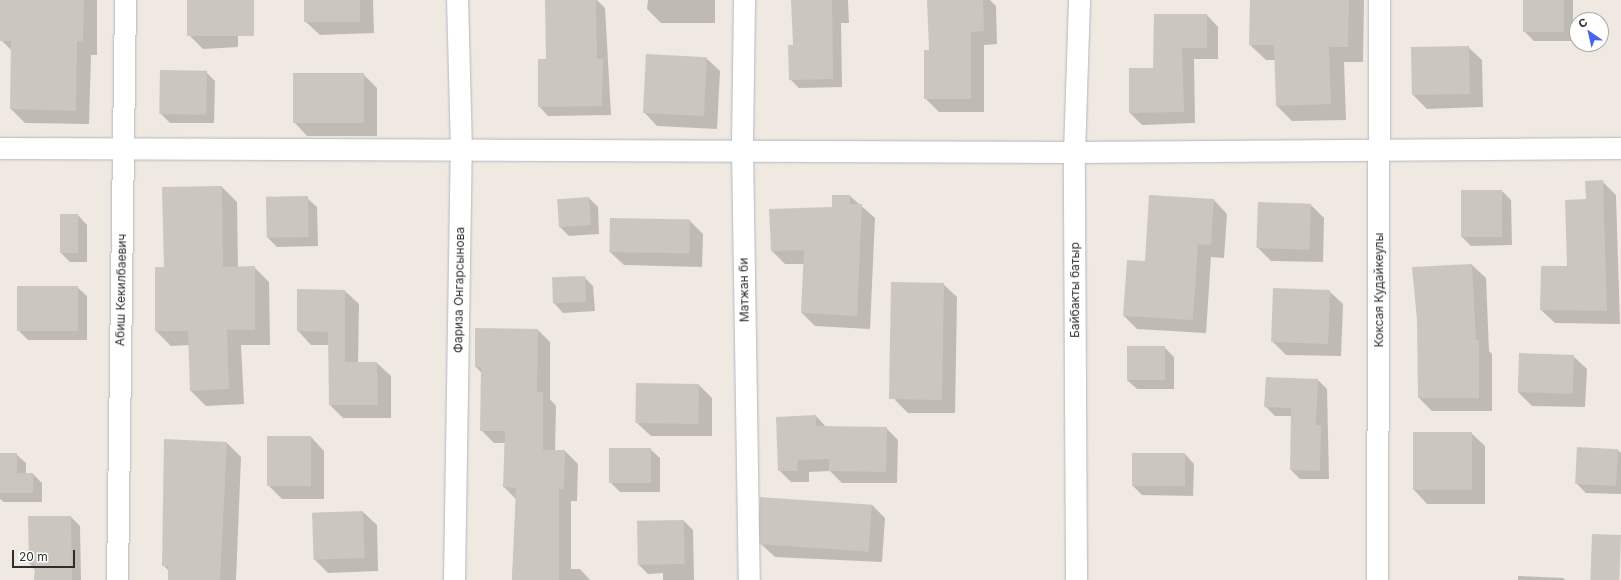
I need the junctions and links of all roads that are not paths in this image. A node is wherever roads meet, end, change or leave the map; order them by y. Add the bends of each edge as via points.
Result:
1 (125, 0) edge
2 (457, 0) edge
3 (744, 0) edge
4 (1079, 0) edge
5 (1379, 0) edge
6 (0, 148) edge
7 (124, 148) junction
8 (1621, 148) edge
9 (742, 149) junction
10 (461, 150) junction
11 (1380, 151) junction
12 (1074, 152) junction
13 (117, 580) edge
14 (454, 580) edge
15 (749, 580) edge
16 (1076, 580) edge
17 (1377, 580) edge

1 - 7 street, Абиш Кекилбаевич
2 - 10 street, Фариза Онгарсынова
3 - 9 street, Матжан би
4 - 12 street, Байбакты батыр
5 - 11 street, Коксая Кудайкеулы
6 - 7 street
7 - 10 street
7 - 13 street, Абиш Кекилбаевич
8 - 11 street
9 - 10 street
9 - 12 street
9 - 15 street, Матжан би
10 - 14 street, Фариза Онгарсынова
11 - 12 street
11 - 17 street, Коксая Кудайкеулы
12 - 16 street, Байбакты батыр

